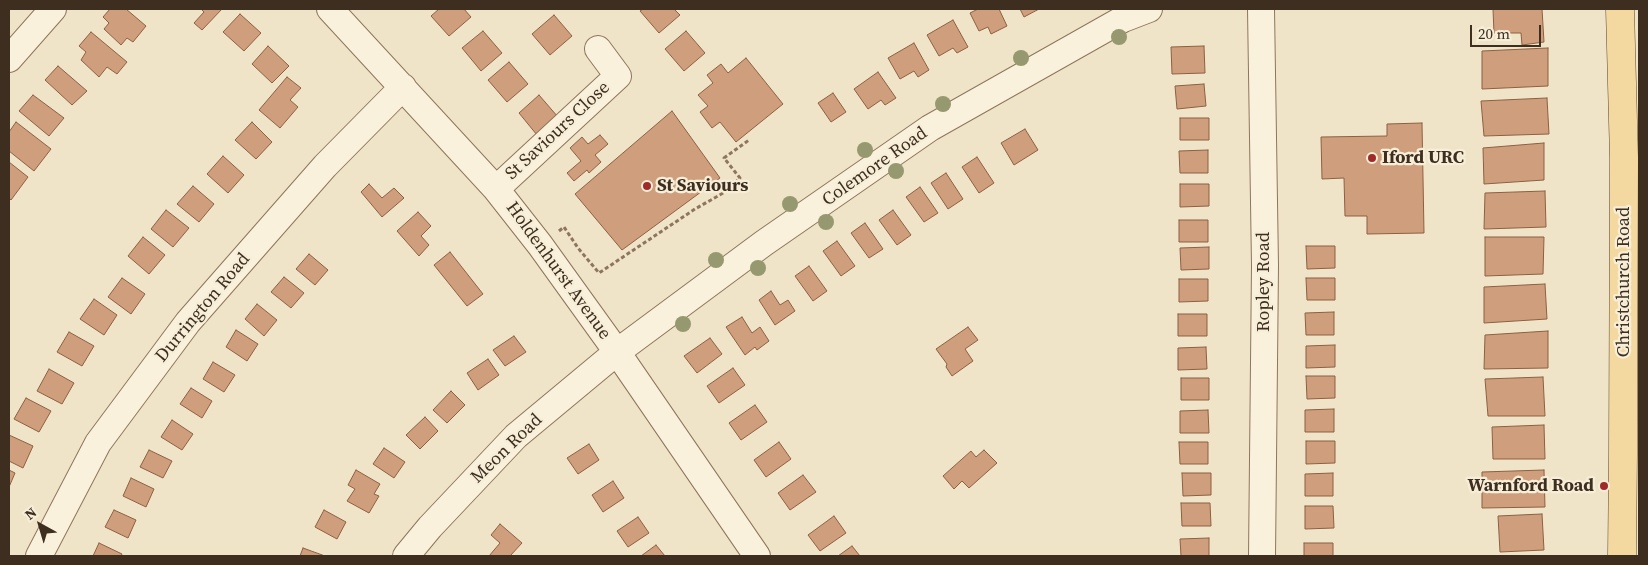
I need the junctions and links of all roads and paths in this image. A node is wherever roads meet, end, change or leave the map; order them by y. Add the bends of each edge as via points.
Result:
1 (52, 9) edge
2 (330, 9) edge
3 (1149, 9) edge
4 (1261, 9) edge
5 (1620, 9) edge
6 (598, 49) dead end
7 (9, 59) edge
8 (403, 87) junction
9 (749, 140) dead end
10 (496, 188) junction
11 (540, 245) junction
12 (617, 352) junction
13 (39, 556) edge
14 (406, 556) edge
15 (757, 556) edge
16 (1262, 556) edge
17 (1622, 556) edge

1 - 7 street
2 - 8 street, Holdenhurst Avenue
3 - 12 street, Colemore Road via 1123,19 930,128 764,243
4 - 16 street, Ropley Road via 1265,266
5 - 17 main road, Christchurch Road via 1624,158
6 - 10 street, St Saviours Close via 618,76
8 - 10 street, Holdenhurst Avenue
8 - 13 street, Durrington Road via 325,166 188,322 98,443
9 - 11 path via 724,158 740,178 725,192 695,208 599,273 564,227
10 - 11 street, Holdenhurst Avenue
11 - 12 street, Holdenhurst Avenue
12 - 14 street, Meon Road via 516,436
12 - 15 street, Holdenhurst Avenue

